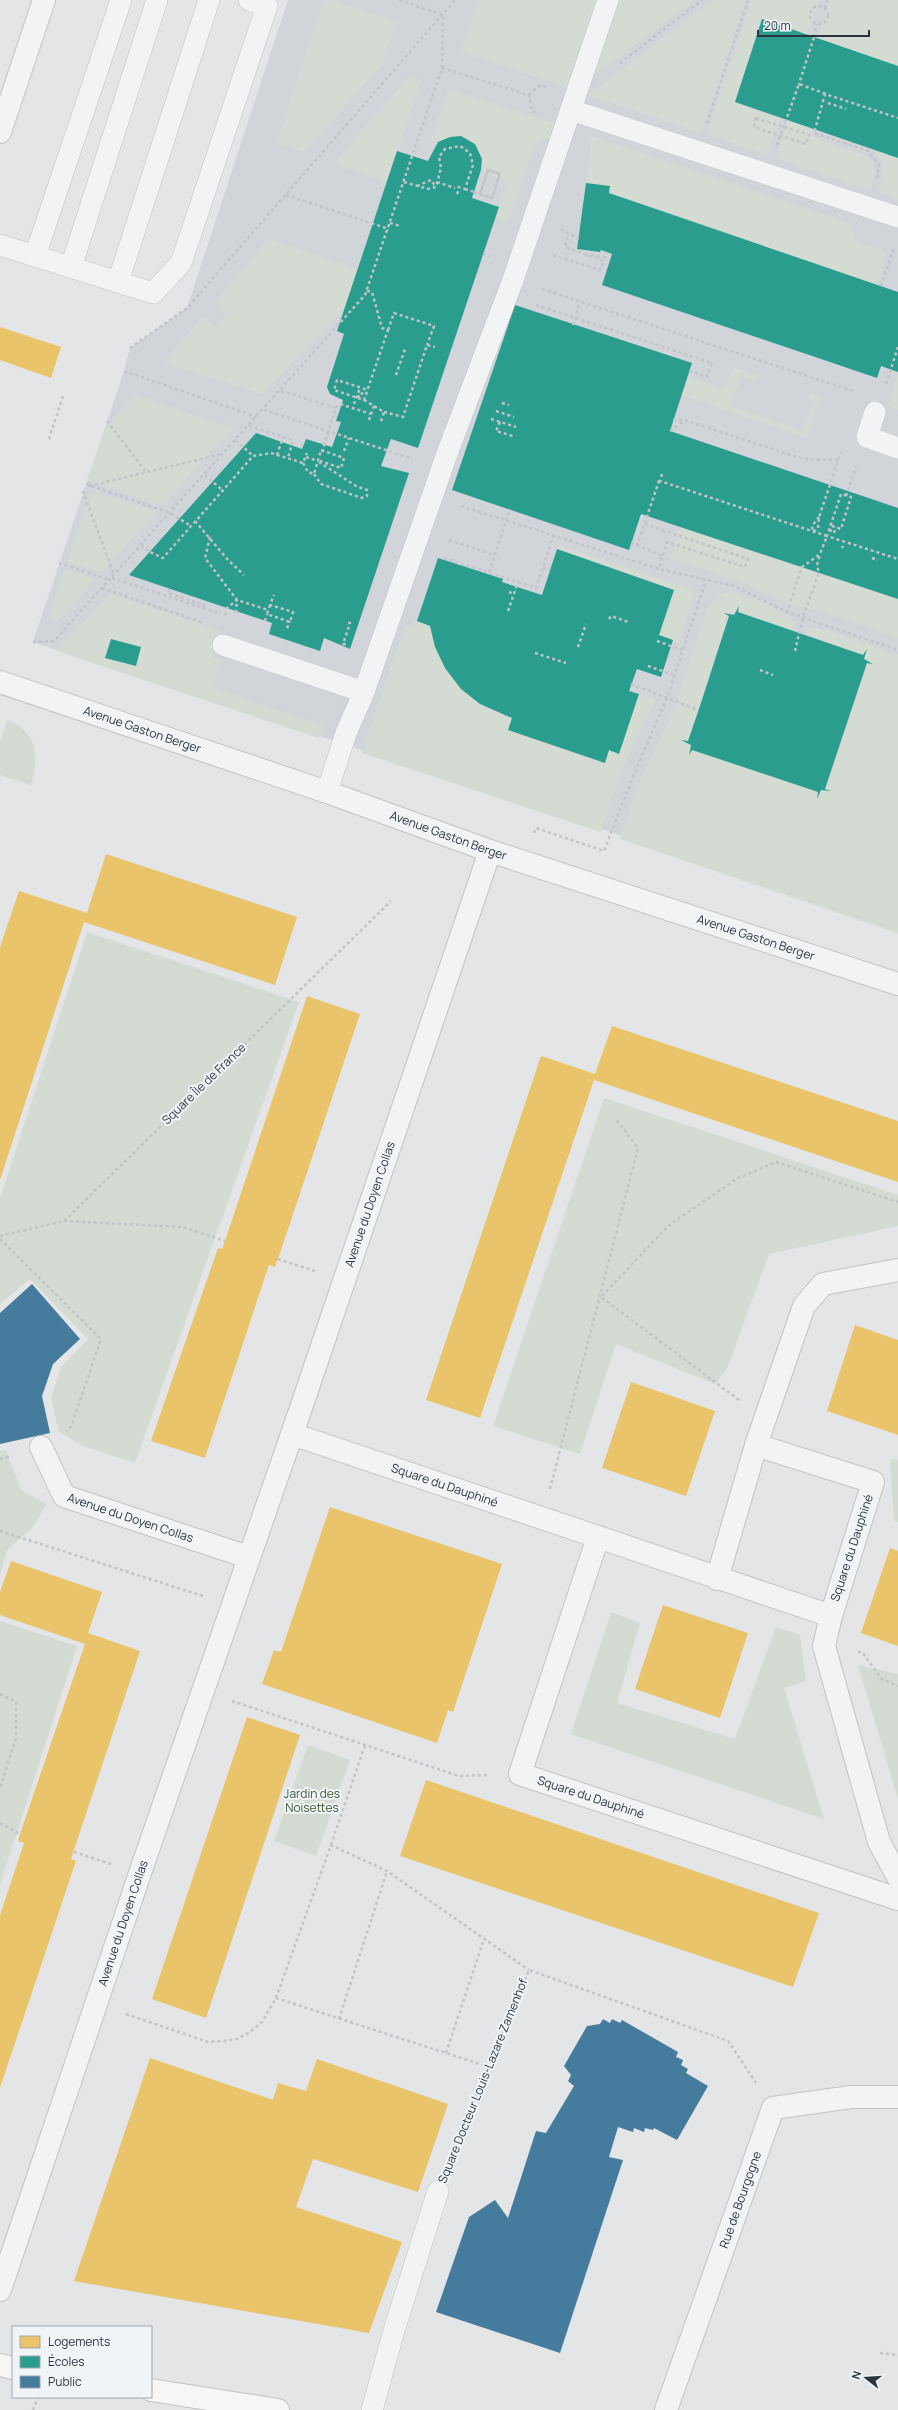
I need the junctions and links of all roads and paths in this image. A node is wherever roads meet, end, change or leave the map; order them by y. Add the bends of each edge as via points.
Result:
1 (44, 0) edge
2 (121, 0) edge
3 (157, 0) edge
4 (209, 0) edge
5 (249, 0) edge
6 (399, 0) edge
7 (455, 0) edge
8 (608, 0) edge
9 (702, 0) edge
10 (748, 0) edge
11 (827, 0) edge
12 (825, 8) junction
13 (442, 15) junction
14 (816, 24) junction
15 (807, 61) junction
16 (617, 65) dead end
17 (442, 68) junction
18 (799, 84) junction
19 (540, 85) dead end
20 (826, 94) junction
21 (529, 95) junction
22 (828, 103) dead end
23 (846, 109) dead end
24 (571, 110) junction
25 (532, 111) dead end
26 (898, 118) edge
27 (0, 132) edge
28 (780, 135) junction
29 (698, 152) junction
30 (463, 153) dead end
31 (500, 174) junction
32 (486, 175) junction
33 (467, 177) dead end
34 (498, 179) junction
35 (404, 182) junction
36 (437, 182) junction
37 (875, 184) dead end
38 (417, 186) junction
39 (436, 186) junction
40 (454, 186) dead end
41 (459, 189) junction
42 (482, 189) junction
43 (465, 190) junction
44 (474, 192) junction
45 (493, 193) junction
46 (457, 194) dead end
47 (480, 194) junction
48 (286, 195) junction
49 (898, 217) edge
50 (390, 223) junction
51 (400, 226) dead end
52 (557, 226) dead end
53 (389, 229) junction
54 (568, 233) junction
55 (579, 239) dead end
56 (0, 245) edge
57 (523, 245) junction
58 (577, 252) junction
59 (607, 252) dead end
60 (483, 254) dead end
61 (892, 255) dead end
62 (35, 256) junction
63 (489, 256) dead end
64 (71, 267) junction
65 (118, 282) junction
66 (881, 286) dead end
67 (203, 290) dead end
68 (367, 291) junction
69 (562, 296) dead end
70 (580, 301) junction
71 (557, 312) dead end
72 (575, 317) junction
73 (573, 324) dead end
74 (388, 330) junction
75 (427, 345) junction
76 (435, 347) dead end
77 (898, 347) edge
78 (405, 350) dead end
79 (891, 369) dead end
80 (124, 371) dead end
81 (689, 371) dead end
82 (396, 375) dead end
83 (337, 380) junction
84 (826, 382) dead end
85 (356, 386) junction
86 (363, 388) junction
87 (368, 390) junction
88 (281, 391) junction
89 (336, 391) junction
90 (361, 394) junction
91 (63, 396) dead end
92 (352, 396) junction
93 (367, 396) dead end
94 (361, 399) junction
95 (502, 403) dead end
96 (354, 404) dead end
97 (509, 405) dead end
98 (374, 406) junction
99 (336, 408) junction
100 (264, 410) junction
101 (384, 412) junction
102 (876, 412) dead end
103 (371, 414) junction
104 (510, 415) dead end
105 (257, 417) junction
106 (514, 417) dead end
107 (369, 420) dead end
108 (496, 420) dead end
109 (673, 420) dead end
110 (684, 420) junction
111 (107, 421) dead end
112 (380, 424) dead end
113 (249, 426) junction
114 (670, 431) dead end
115 (329, 432) junction
116 (513, 436) dead end
117 (283, 437) junction
118 (349, 438) junction
119 (49, 439) dead end
120 (236, 440) junction
121 (842, 448) dead end
122 (898, 448) edge
123 (344, 451) dead end
124 (224, 454) junction
125 (277, 455) junction
126 (253, 456) junction
127 (288, 458) junction
128 (417, 460) dead end
129 (838, 460) junction
130 (318, 461) junction
131 (303, 464) junction
132 (316, 465) junction
133 (146, 472) junction
134 (314, 472) junction
135 (205, 475) junction
136 (852, 478) dead end
137 (659, 481) junction
138 (222, 490) junction
139 (83, 491) dead end
140 (846, 496) junction
141 (850, 501) junction
142 (838, 503) junction
143 (455, 504) dead end
144 (510, 509) dead end
145 (170, 513) junction
146 (818, 517) junction
147 (833, 517) junction
148 (195, 520) junction
149 (507, 520) junction
150 (842, 523) junction
151 (645, 524) junction
152 (831, 525) junction
153 (191, 526) junction
154 (813, 532) junction
155 (554, 534) junction
156 (827, 536) junction
157 (210, 537) junction
158 (443, 538) dead end
159 (631, 543) dead end
160 (141, 545) junction
161 (637, 546) junction
162 (820, 554) junction
163 (494, 555) junction
164 (439, 556) dead end
165 (663, 556) junction
166 (872, 558) dead end
167 (898, 559) edge
168 (878, 560) dead end
169 (59, 563) dead end
170 (543, 568) junction
171 (659, 569) junction
172 (550, 570) dead end
173 (489, 572) junction
174 (114, 575) junction
175 (244, 575) dead end
176 (111, 579) junction
177 (706, 580) junction
178 (518, 582) junction
179 (102, 588) junction
180 (170, 589) dead end
181 (509, 592) dead end
182 (514, 594) junction
183 (273, 595) dead end
184 (237, 600) junction
185 (270, 605) junction
186 (275, 607) junction
187 (203, 608) junction
188 (268, 610) junction
189 (287, 611) junction
190 (508, 611) dead end
191 (238, 612) dead end
192 (292, 612) junction
193 (787, 612) junction
194 (267, 614) junction
195 (225, 615) junction
196 (803, 617) junction
197 (609, 620) dead end
198 (199, 621) dead end
199 (242, 621) dead end
200 (265, 621) dead end
201 (628, 622) dead end
202 (348, 623) dead end
203 (586, 624) dead end
204 (287, 628) dead end
205 (33, 642) dead end
206 (349, 642) dead end
207 (657, 642) dead end
208 (223, 645) dead end
209 (578, 647) dead end
210 (682, 650) junction
211 (898, 650) edge
212 (795, 651) dead end
213 (535, 653) dead end
214 (566, 663) dead end
215 (648, 666) dead end
216 (760, 670) dead end
217 (674, 675) junction
218 (773, 675) dead end
219 (0, 682) edge
220 (631, 684) dead end
221 (364, 692) junction
222 (667, 698) junction
223 (698, 710) dead end
224 (327, 792) junction
225 (611, 832) dead end
226 (490, 851) junction
227 (391, 901) dead end
228 (898, 984) edge
229 (616, 1119) dead end
230 (898, 1202) edge
231 (64, 1221) junction
232 (0, 1238) edge
233 (226, 1241) dead end
234 (278, 1259) dead end
235 (292, 1263) dead end
236 (898, 1270) edge
237 (601, 1297) junction
238 (766, 1412) junction
239 (292, 1434) junction
240 (756, 1444) junction
241 (41, 1447) junction
242 (0, 1459) edge
243 (542, 1518) junction
244 (0, 1531) edge
245 (598, 1538) junction
246 (248, 1557) junction
247 (716, 1579) junction
248 (232, 1605) junction
249 (831, 1616) junction
250 (824, 1646) junction
251 (898, 1686) edge
252 (203, 1692) junction
253 (0, 1694) edge
254 (365, 1745) junction
255 (520, 1774) junction
256 (0, 1788) edge
257 (0, 1823) edge
258 (20, 1834) dead end
259 (331, 1844) junction
260 (74, 1852) dead end
261 (88, 1856) dead end
262 (387, 1871) junction
263 (898, 1876) edge
264 (898, 1899) edge
265 (484, 1938) junction
266 (529, 1970) junction
267 (276, 1998) junction
268 (96, 2004) junction
269 (339, 2019) junction
270 (446, 2053) junction
271 (489, 2067) junction
272 (898, 2097) edge
273 (773, 2108) junction
274 (438, 2191) joint
275 (0, 2290) edge
276 (880, 2354) dead end
277 (898, 2355) edge
278 (0, 2366) edge
279 (12, 2368) edge
280 (152, 2390) edge
281 (38, 2398) edge
282 (33, 2410) edge
283 (278, 2410) edge
284 (372, 2410) edge
285 (666, 2410) edge

1 - 27 street
2 - 62 lane
3 - 64 lane
4 - 65 lane
5 - 65 lane via 267,6 181,264 153,293
6 - 13 path
7 - 13 path
8 - 24 lane
9 - 16 path
10 - 29 path
11 - 12 path
12 - 14 path via 828,18 822,24
12 - 14 path via 815,7 811,12 811,18
13 - 17 path
13 - 48 path
14 - 15 path
15 - 18 path
15 - 20 path via 799,84
17 - 21 path
17 - 35 path
18 - 26 path
18 - 28 path
19 - 21 path
20 - 26 path
20 - 37 path via 814,133 868,151 879,166
21 - 25 path
22 - 23 path
24 - 29 lane
24 - 57 lane
28 - 28 path via 806,144 809,135 756,118 754,127
29 - 49 lane
30 - 33 path via 468,148 474,162 474,168
31 - 32 path via 488,171
31 - 32 path via 488,170
31 - 34 path
32 - 34 path via 488,170 500,174
32 - 42 path
34 - 45 path
35 - 38 path
35 - 50 path
36 - 39 path
36 - 41 path
36 - 43 path via 441,168 439,157 450,146 460,146 468,150 473,161
38 - 39 path via 428,190
38 - 39 path via 431,180
40 - 43 path
41 - 43 path
41 - 46 path
42 - 44 path via 481,194
42 - 47 path
43 - 44 path
44 - 45 path via 492,198
44 - 47 path
45 - 47 path via 492,198
45 - 47 path via 492,198
48 - 53 path
48 - 67 path
50 - 51 path
50 - 53 path
52 - 54 path
53 - 68 path
54 - 55 path
54 - 58 path via 565,248
56 - 62 lane
57 - 58 path via 600,270 604,261
57 - 221 lane via 513,280 448,451
58 - 59 path via 605,257
60 - 63 path
61 - 66 path
62 - 64 lane
64 - 65 lane
68 - 74 path via 372,292 382,328
68 - 88 path
69 - 70 path
70 - 72 path
70 - 84 path
71 - 72 path
72 - 73 path
72 - 81 path via 712,363 707,376
74 - 75 path via 394,313 434,326
74 - 87 path
75 - 76 path
75 - 101 path via 403,417
77 - 79 path
78 - 82 path
80 - 105 path
83 - 85 path
83 - 85 path
83 - 89 path
83 - 89 path
85 - 86 path
85 - 87 path
85 - 90 path via 362,388
85 - 96 path via 360,388
86 - 90 path
86 - 92 path via 337,379 333,390
87 - 94 path
88 - 99 path
88 - 100 path
89 - 92 path
89 - 94 path
89 - 94 path
90 - 92 path via 359,398
90 - 93 path
90 - 94 path
91 - 119 path
92 - 94 path
94 - 98 path
95 - 97 path
98 - 101 path
98 - 103 path
99 - 103 path via 340,404
99 - 130 path, bridge
100 - 105 path
100 - 115 path
101 - 112 path
102 - 122 lane via 867,437
103 - 107 path
104 - 106 path via 498,411
105 - 113 path
108 - 116 path via 515,427 500,422 496,431
109 - 110 path
110 - 114 path
110 - 129 path via 803,459
111 - 133 path
113 - 117 path
113 - 120 path
115 - 118 path
115 - 130 path
117 - 125 path
117 - 127 path via 293,440
118 - 123 path
118 - 128 path
120 - 124 path
120 - 126 path
121 - 129 path
124 - 133 path
124 - 135 path
125 - 126 path via 271,453
125 - 127 path
126 - 138 path
127 - 131 path
129 - 146 path
130 - 130 path via 322,451 344,458 340,468
130 - 131 path via 306,457 307,453
130 - 132 path
130 - 132 path via 341,468 344,458 321,450
130 - 134 path
130 - 134 path via 356,486 367,490 367,496 362,498 321,484
131 - 134 path via 308,472
132 - 134 path
133 - 145 path via 87,485
135 - 138 path
135 - 145 path
136 - 140 path
137 - 151 path
137 - 154 path via 662,474 660,481
137 - 156 path
138 - 148 path
139 - 174 path
140 - 141 path via 851,497
140 - 142 path via 841,494
140 - 152 path via 840,494
141 - 142 path via 851,498 841,494
141 - 150 path
141 - 152 path via 841,529
142 - 147 path
143 - 149 path
144 - 149 path
145 - 153 path
145 - 160 path
146 - 154 path via 812,526
146 - 154 path via 818,528
147 - 152 path
147 - 156 path
148 - 153 path
148 - 157 path
149 - 155 path
149 - 163 path
150 - 152 path via 841,528
150 - 152 path via 841,528 836,526 832,532
151 - 161 path
151 - 165 path via 748,559 745,567 667,542
152 - 156 path
153 - 160 path via 163,558
154 - 156 path
155 - 170 path
155 - 171 path
156 - 162 path
156 - 167 path
157 - 175 path
157 - 184 path via 205,558
158 - 163 path
159 - 161 path
160 - 174 path
161 - 165 path
162 - 193 path via 802,567
162 - 196 path via 817,564 819,573
163 - 173 path
164 - 173 path
165 - 171 path
166 - 168 path
169 - 176 path
170 - 172 path
170 - 178 path via 536,588
171 - 177 path
173 - 178 path
174 - 176 path
176 - 179 path
176 - 187 path
177 - 193 path via 734,586
177 - 210 path
178 - 182 path
179 - 198 path
179 - 205 path via 54,641
180 - 187 path via 168,593 204,605
181 - 182 path
182 - 190 path
183 - 185 path
184 - 188 path
184 - 191 path
184 - 195 path via 227,608
185 - 186 path
185 - 186 path via 274,595 272,600 270,605
185 - 188 path
185 - 189 path
185 - 192 path
185 - 194 path
186 - 189 path
186 - 192 path
187 - 195 path
188 - 194 path
189 - 192 path
192 - 194 path via 289,622
192 - 194 path via 290,622
192 - 204 path
193 - 196 path
194 - 200 path
195 - 199 path
196 - 211 path
196 - 212 path
197 - 201 path via 611,616
202 - 206 path via 343,644 348,645
203 - 209 path
207 - 210 path
208 - 221 lane
210 - 217 path
213 - 214 path
215 - 217 path
216 - 218 path
217 - 222 path
219 - 224 street, Avenue Gaston Berger
220 - 222 path
221 - 224 lane via 346,733
222 - 223 path
222 - 225 path
224 - 226 street, Avenue Gaston Berger
226 - 228 street, Avenue Gaston Berger
226 - 239 street, Avenue du Doyen Collas
227 - 231 path, Square Île de France
229 - 237 path via 638,1148
230 - 237 path via 776,1162 736,1179 668,1226
231 - 232 path
231 - 233 path via 183,1227
232 - 241 path via 101,1339 71,1427
234 - 235 path
236 - 238 street via 823,1284 804,1306
237 - 238 path via 745,1405
237 - 243 path
238 - 240 street
239 - 243 street, Square du Dauphiné
239 - 246 street, Avenue du Doyen Collas
240 - 247 street
240 - 249 street, Square du Dauphiné via 873,1482
241 - 242 path
241 - 246 street, Avenue du Doyen Collas via 64,1496
243 - 245 street, Square du Dauphiné
244 - 248 path
245 - 247 street, Square du Dauphiné
245 - 255 street
246 - 248 street, Avenue du Doyen Collas
247 - 249 street, Square du Dauphiné
248 - 252 street, Avenue du Doyen Collas
249 - 250 street, Square du Dauphiné
250 - 251 path via 862,1652 882,1679
250 - 263 street, Square du Dauphiné via 879,1842
252 - 254 path
252 - 268 street, Avenue du Doyen Collas
253 - 256 path via 16,1702 16,1738
254 - 255 path via 459,1776
254 - 259 path
255 - 264 street, Square du Dauphiné
257 - 258 path
259 - 262 path, Square Docteur Louis-Lazare Zamenhof
259 - 267 path
260 - 261 path
262 - 265 path, Square Docteur Louis-Lazare Zamenhof
262 - 269 path
265 - 266 path, Square Docteur Louis-Lazare Zamenhof
265 - 270 path
266 - 271 path, Square Docteur Louis-Lazare Zamenhof
266 - 273 path, Square Docteur Louis-Lazare Zamenhof via 728,2041
267 - 268 path via 262,2022 250,2032 224,2041 208,2042
267 - 269 path
268 - 275 street, Avenue du Doyen Collas
269 - 270 path
270 - 271 path
271 - 274 path, Square Docteur Louis-Lazare Zamenhof
272 - 273 street via 851,2097
273 - 285 street, Rue de Bourgogne
274 - 284 lane
276 - 277 path
278 - 279 main road
280 - 283 main road
281 - 282 path

